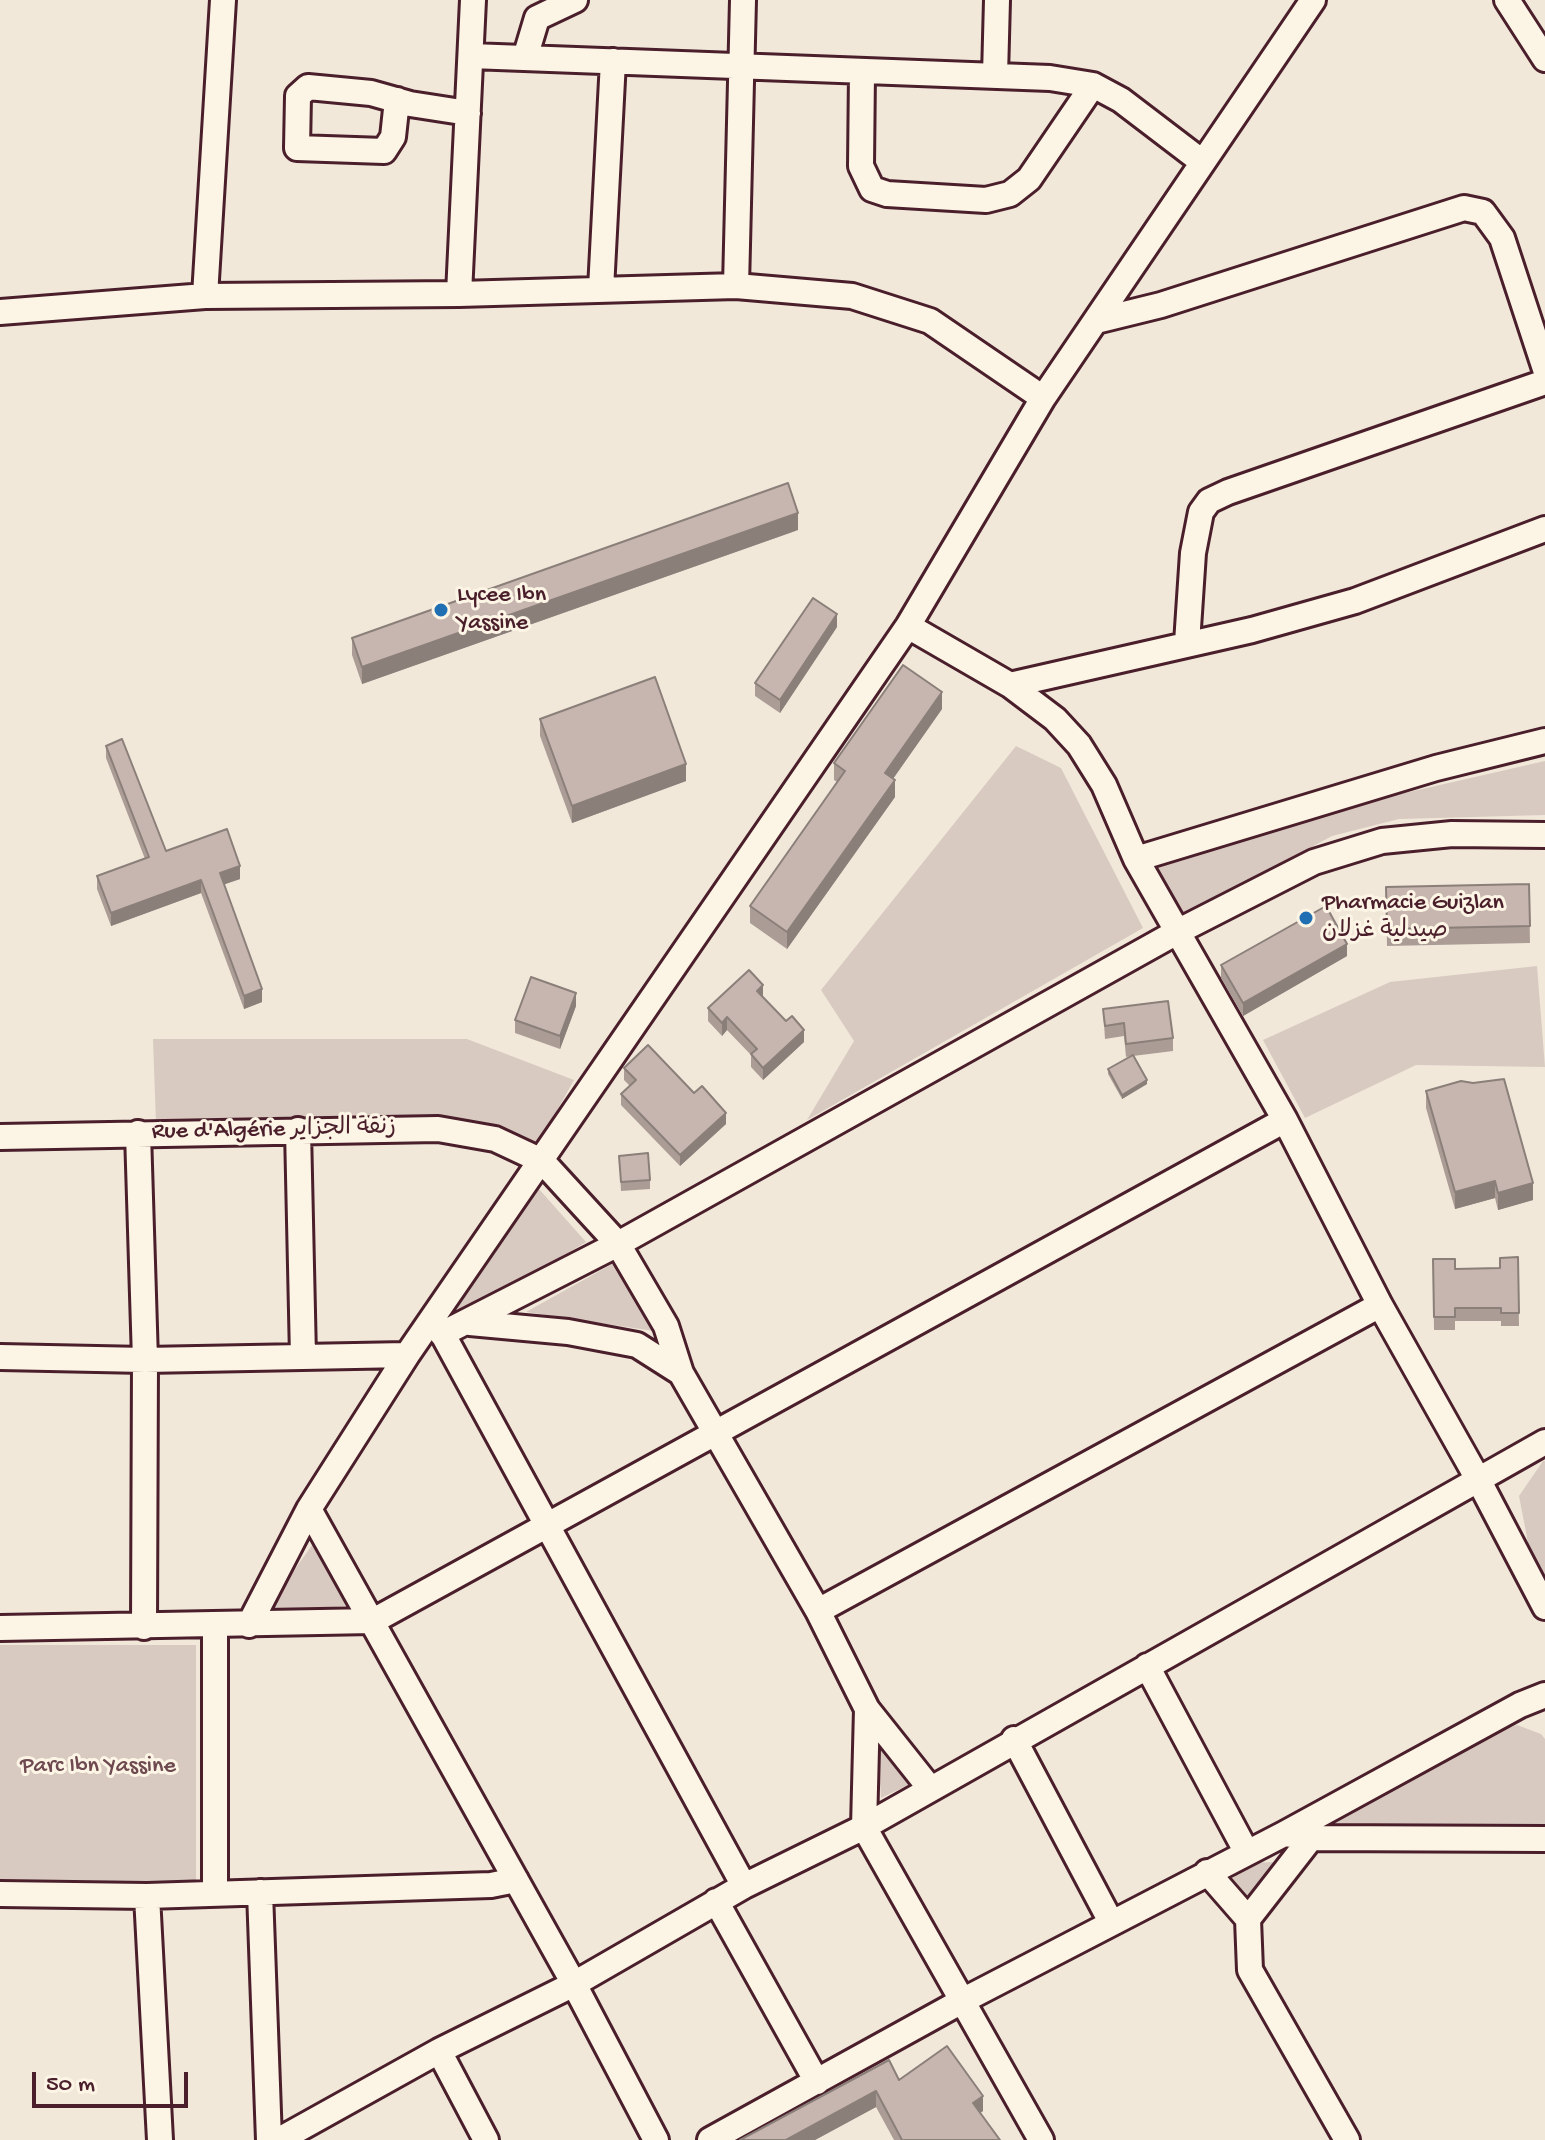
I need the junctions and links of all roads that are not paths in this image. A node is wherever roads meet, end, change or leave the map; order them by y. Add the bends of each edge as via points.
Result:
1 (223, 0) edge
2 (473, 0) edge
3 (575, 0) edge
4 (743, 0) edge
5 (997, 0) edge
6 (1313, 0) edge
7 (1507, 0) edge
8 (1544, 54) edge
9 (471, 56) junction
10 (525, 58) junction
11 (613, 61) junction
12 (741, 66) junction
13 (862, 72) junction
14 (995, 76) junction
15 (1093, 85) junction
16 (397, 100) dead end
17 (468, 113) junction
18 (1201, 161) junction
19 (736, 286) junction
20 (601, 289) junction
21 (459, 294) junction
22 (205, 296) junction
23 (0, 312) edge
24 (1096, 321) junction
25 (1545, 369) edge
26 (1545, 382) edge
27 (1043, 398) junction
28 (1545, 529) edge
29 (908, 626) junction
30 (1187, 643) junction
31 (1010, 685) junction
32 (1545, 741) edge
33 (1545, 835) edge
34 (1136, 859) junction
35 (1177, 932) junction
36 (1285, 1120) junction
37 (298, 1130) junction
38 (138, 1133) junction
39 (0, 1137) edge
40 (542, 1161) junction
41 (618, 1244) junction
42 (1380, 1305) junction
43 (468, 1323) junction
44 (438, 1327) junction
45 (407, 1355) junction
46 (0, 1357) edge
47 (303, 1357) junction
48 (145, 1360) junction
49 (681, 1373) junction
50 (718, 1433) junction
51 (1545, 1442) edge
52 (1479, 1481) junction
53 (309, 1509) junction
54 (546, 1523) junction
55 (1545, 1607) edge
56 (818, 1611) junction
57 (373, 1621) junction
58 (215, 1625) junction
59 (249, 1625) junction
60 (144, 1627) junction
61 (0, 1628) edge
62 (1147, 1666) junction
63 (1545, 1695) edge
64 (867, 1709) junction
65 (1014, 1739) junction
66 (929, 1787) junction
67 (864, 1827) junction
68 (1284, 1834) junction
69 (1311, 1838) junction
70 (1545, 1839) edge
71 (1247, 1853) junction
72 (1207, 1872) junction
73 (516, 1880) junction
74 (744, 1886) junction
75 (215, 1892) junction
76 (260, 1892) junction
77 (0, 1894) edge
78 (147, 1896) junction
79 (716, 1901) junction
80 (1248, 1919) junction
81 (1111, 1922) junction
82 (574, 1984) junction
83 (962, 2001) junction
84 (439, 2051) junction
85 (817, 2082) junction
86 (284, 2138) edge
87 (160, 2140) edge
88 (486, 2140) edge
89 (656, 2140) edge
90 (710, 2140) edge
91 (1041, 2140) edge
92 (1347, 2140) edge

1 - 22 street
2 - 9 street
3 - 10 street via 537,18
4 - 12 street
5 - 14 street
6 - 18 street
7 - 8 street
9 - 10 street
9 - 17 street
10 - 11 street
11 - 12 street
11 - 20 street
12 - 13 street
12 - 19 street
13 - 14 street
13 - 15 street via 861,166 872,189 986,200 1010,194 1029,179
14 - 15 street
15 - 18 street
16 - 17 street
17 - 21 street
18 - 24 street
19 - 20 street
19 - 27 street via 852,296 930,321
20 - 21 street
21 - 22 street
22 - 23 street
24 - 25 street via 1464,208 1483,212 1502,238
24 - 27 street
26 - 30 street via 1209,501 1201,512 1193,553
27 - 29 street
28 - 30 street via 1355,601
29 - 31 street
29 - 40 street
30 - 31 street
31 - 34 street via 1079,745 1104,785
32 - 34 street via 1436,768
33 - 35 street via 1452,834 1382,841 1314,862
34 - 35 street
35 - 36 street
35 - 41 street
36 - 42 street
36 - 50 street
37 - 38 street, Rue d'Algérie زنقة الجزاير
37 - 40 street, Rue d'Algérie زنقة الجزاير via 438,1129 495,1139
37 - 47 street
38 - 39 street, Rue d'Algérie زنقة الجزاير
38 - 48 street
40 - 41 street
40 - 44 street
41 - 43 street
41 - 49 street via 666,1326
42 - 52 street
42 - 56 street
43 - 44 street
43 - 49 street via 637,1345
44 - 45 street
44 - 54 street
45 - 47 street
45 - 53 street
46 - 48 street
47 - 48 street
48 - 60 street
49 - 50 street
50 - 54 street
50 - 56 street
51 - 52 street
52 - 55 street
52 - 62 street
53 - 57 street
53 - 59 street
54 - 57 street
54 - 74 street
56 - 64 street
57 - 59 street
57 - 73 street
58 - 59 street
58 - 60 street
58 - 75 street
60 - 61 street
62 - 65 street
62 - 71 street
63 - 68 street
64 - 66 street
64 - 67 street
65 - 66 street
65 - 81 street
66 - 67 street
67 - 74 street
67 - 83 street
68 - 69 street
68 - 71 street
69 - 70 street
69 - 80 street
71 - 72 street
72 - 80 street
72 - 81 street
73 - 76 street
73 - 82 street
74 - 79 street
75 - 76 street
75 - 78 street
76 - 86 street
77 - 78 street
78 - 87 street
79 - 82 street
79 - 85 street
80 - 92 street via 1250,1970
81 - 83 street
82 - 84 street
82 - 89 street
83 - 85 street
83 - 91 street
84 - 86 street
84 - 88 street
85 - 90 street

